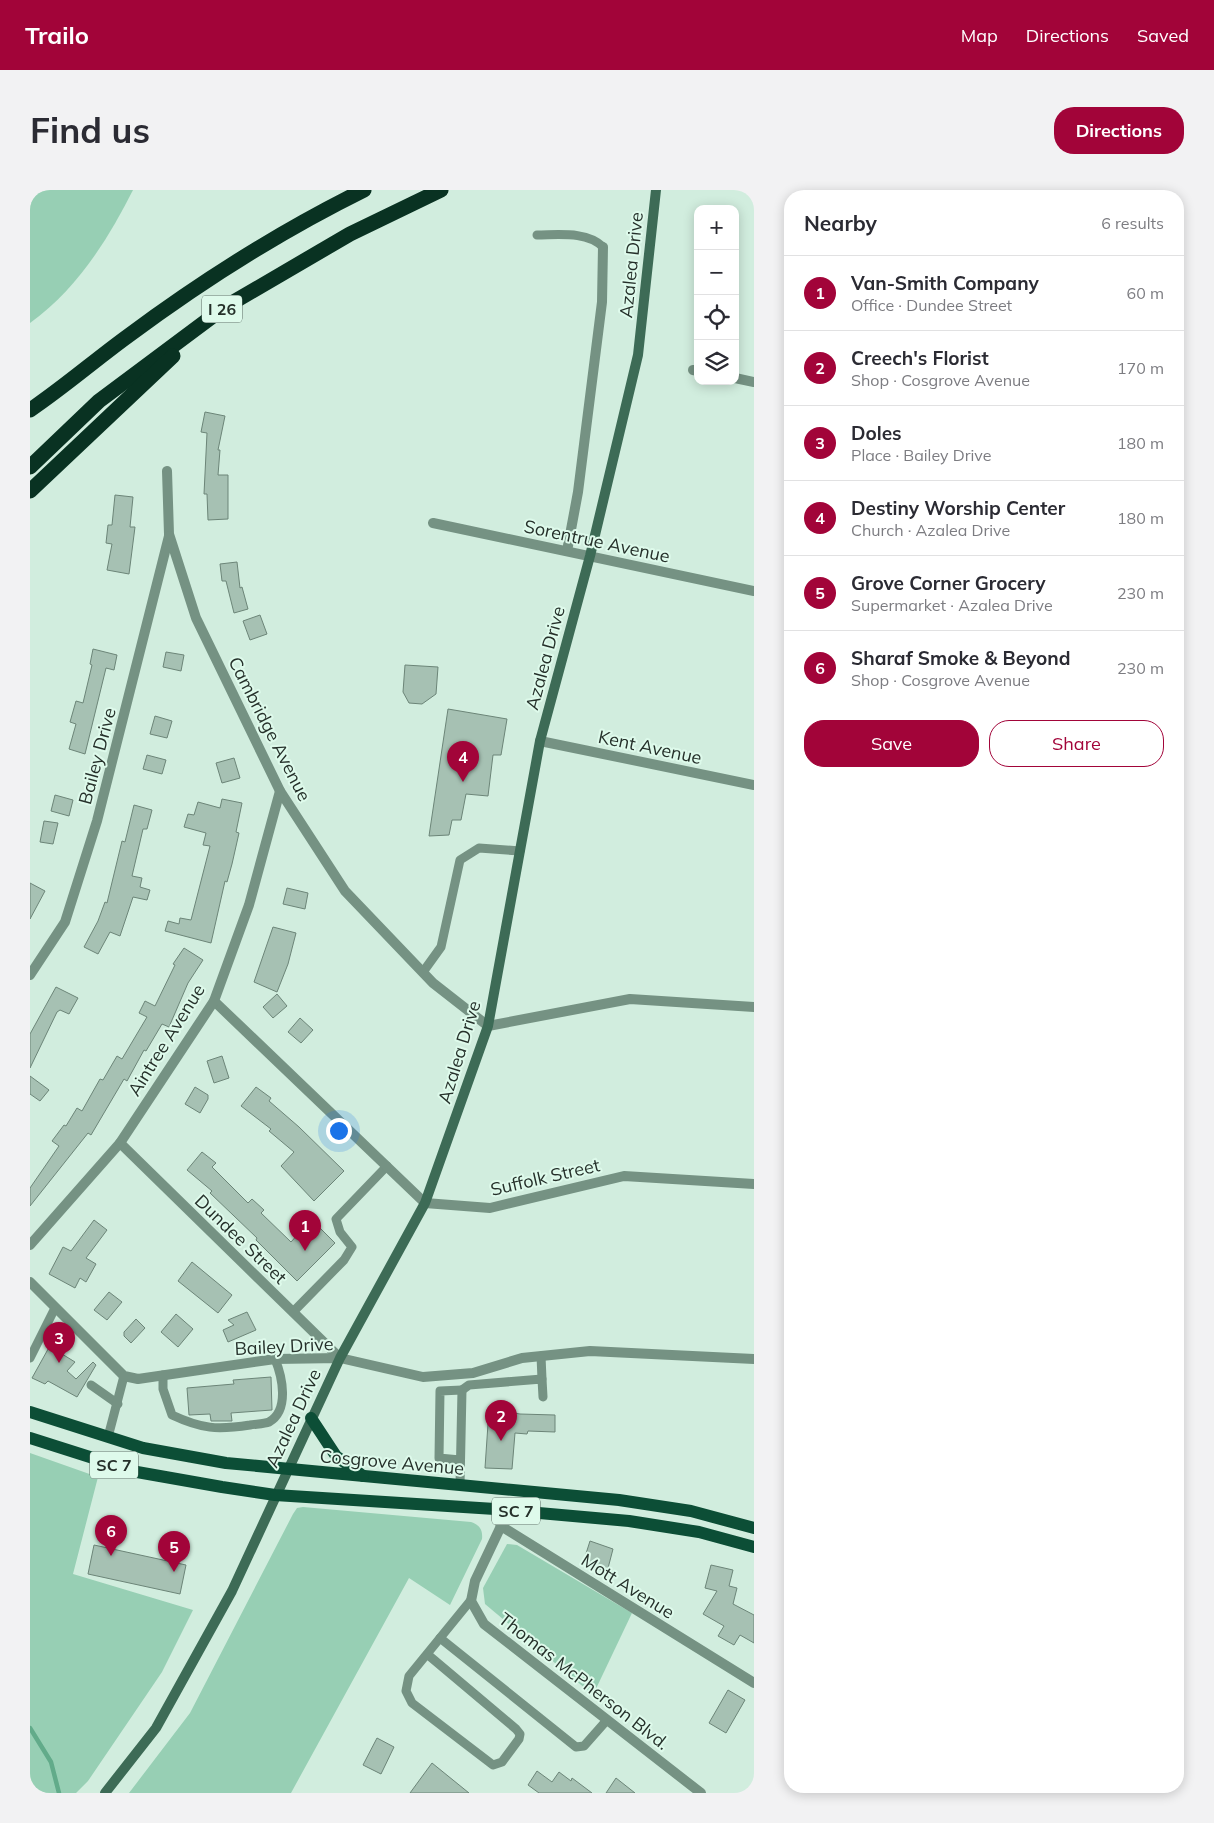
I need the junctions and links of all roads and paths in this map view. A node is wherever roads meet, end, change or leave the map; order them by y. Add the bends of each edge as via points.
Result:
1 (364, 190) edge
2 (441, 190) edge
3 (656, 190) edge
4 (537, 235) dead end
5 (602, 247) joint
6 (225, 306) junction
7 (739, 379) edge
8 (754, 382) edge
9 (55, 393) junction
10 (30, 410) edge
11 (30, 417) edge
12 (30, 467) edge
13 (167, 471) dead end
14 (30, 491) edge
15 (433, 523) dead end
16 (170, 534) junction
17 (567, 551) junction
18 (590, 556) junction
19 (754, 591) edge
20 (540, 741) junction
21 (754, 785) edge
22 (280, 792) junction
23 (520, 851) junction
24 (423, 972) junction
25 (30, 975) edge
26 (214, 1000) junction
27 (754, 1007) edge
28 (488, 1026) junction
29 (120, 1143) junction
30 (387, 1166) junction
31 (754, 1184) edge
32 (425, 1203) junction
33 (30, 1245) edge
34 (30, 1282) edge
35 (55, 1308) junction
36 (293, 1312) junction
37 (30, 1356) edge
38 (541, 1356) junction
39 (340, 1358) junction
40 (275, 1359) junction
41 (754, 1359) edge
42 (163, 1375) junction
43 (124, 1376) junction
44 (437, 1376) junction
45 (542, 1379) junction
46 (91, 1385) dead end
47 (462, 1390) junction
48 (440, 1391) junction
49 (543, 1397) dead end
50 (118, 1404) junction
51 (30, 1412) edge
52 (311, 1418) junction
53 (108, 1437) junction
54 (30, 1438) edge
55 (460, 1460) junction
56 (286, 1470) junction
57 (365, 1477) junction
58 (460, 1485) junction
59 (275, 1494) junction
60 (495, 1509) junction
61 (501, 1526) junction
62 (754, 1528) edge
63 (754, 1547) edge
64 (471, 1600) junction
65 (440, 1638) junction
66 (427, 1654) junction
67 (754, 1683) edge
68 (607, 1720) junction
69 (105, 1793) edge
70 (702, 1793) edge

1 - 9 highway, I 26 via 296,225 224,269 128,336
2 - 6 highway, I 26 via 350,234
3 - 18 street, Azalea Drive via 638,355
4 - 5 lane via 582,237 596,240
5 - 17 street via 602,302 578,492
6 - 12 highway, I 26 via 99,401
6 - 14 highway
7 - 8 street
9 - 10 highway
9 - 11 highway, I 26
13 - 16 street, Cambridge Avenue
15 - 17 street, Sorentrue Avenue
16 - 22 street, Cambridge Avenue via 196,618
16 - 25 street, Bailey Drive via 106,784 74,894 65,922
17 - 18 street, Sorentrue Avenue
18 - 19 street, Sorentrue Avenue
18 - 20 street, Azalea Drive
20 - 21 street, Kent Avenue
20 - 23 street, Azalea Drive
22 - 24 street, Cambridge Avenue via 345,891
22 - 26 street, Aintree Avenue via 249,905
23 - 24 lane via 479,848 460,860 441,947
23 - 28 street, Azalea Drive
24 - 28 street, Cambridge Avenue
26 - 29 street, Aintree Avenue
26 - 30 street
27 - 28 street via 630,999
28 - 32 street, Azalea Drive
29 - 33 street, Aintree Avenue
29 - 36 street, Dundee Street
30 - 32 street
30 - 36 lane via 336,1219 340,1232 352,1247 344,1260
31 - 32 street, Suffolk Street via 624,1176 490,1208
32 - 39 street, Azalea Drive
34 - 35 street
35 - 37 lane
35 - 43 street
36 - 39 street, Dundee Street
38 - 41 street, Bailey Drive via 590,1351
38 - 44 street, Bailey Drive via 522,1358 473,1373
38 - 45 lane
39 - 40 street, Bailey Drive
39 - 44 street, Bailey Drive via 423,1377
39 - 52 street, Azalea Drive
40 - 42 street, Bailey Drive
40 - 42 lane via 280,1370 282,1394 280,1409 268,1422 224,1428 195,1426 172,1415 163,1389
42 - 43 street, Bailey Drive via 138,1379
43 - 50 lane
44 - 48 lane
45 - 47 lane via 469,1385
45 - 49 lane
46 - 50 lane
47 - 48 lane
47 - 55 lane
48 - 55 lane via 439,1458
50 - 53 lane
51 - 53 main road, Cosgrove Avenue / SC 7
52 - 56 street, Azalea Drive
52 - 57 main road via 336,1456
53 - 56 main road, Cosgrove Avenue / SC 7 via 226,1463
54 - 59 main road, SC 7 via 137,1472
55 - 58 lane
56 - 57 main road, Cosgrove Avenue / SC 7
56 - 59 street, Azalea Drive
57 - 58 main road, Cosgrove Avenue / SC 7
58 - 62 main road, Cosgrove Avenue / SC 7 via 619,1500 691,1511
59 - 60 main road, SC 7
59 - 69 street, Azalea Drive via 232,1591 156,1728
60 - 61 street
60 - 63 main road, SC 7 via 630,1521 698,1532
61 - 64 street via 475,1581
61 - 67 street, Mott Avenue
64 - 65 lane
64 - 68 street, Thomas McPherson Blvd. via 484,1624
65 - 66 lane
65 - 68 lane via 576,1747 584,1746
66 - 66 lane via 409,1676 406,1691 412,1703 493,1765 502,1762 520,1739 520,1734
68 - 70 street, Thomas McPherson Blvd.

